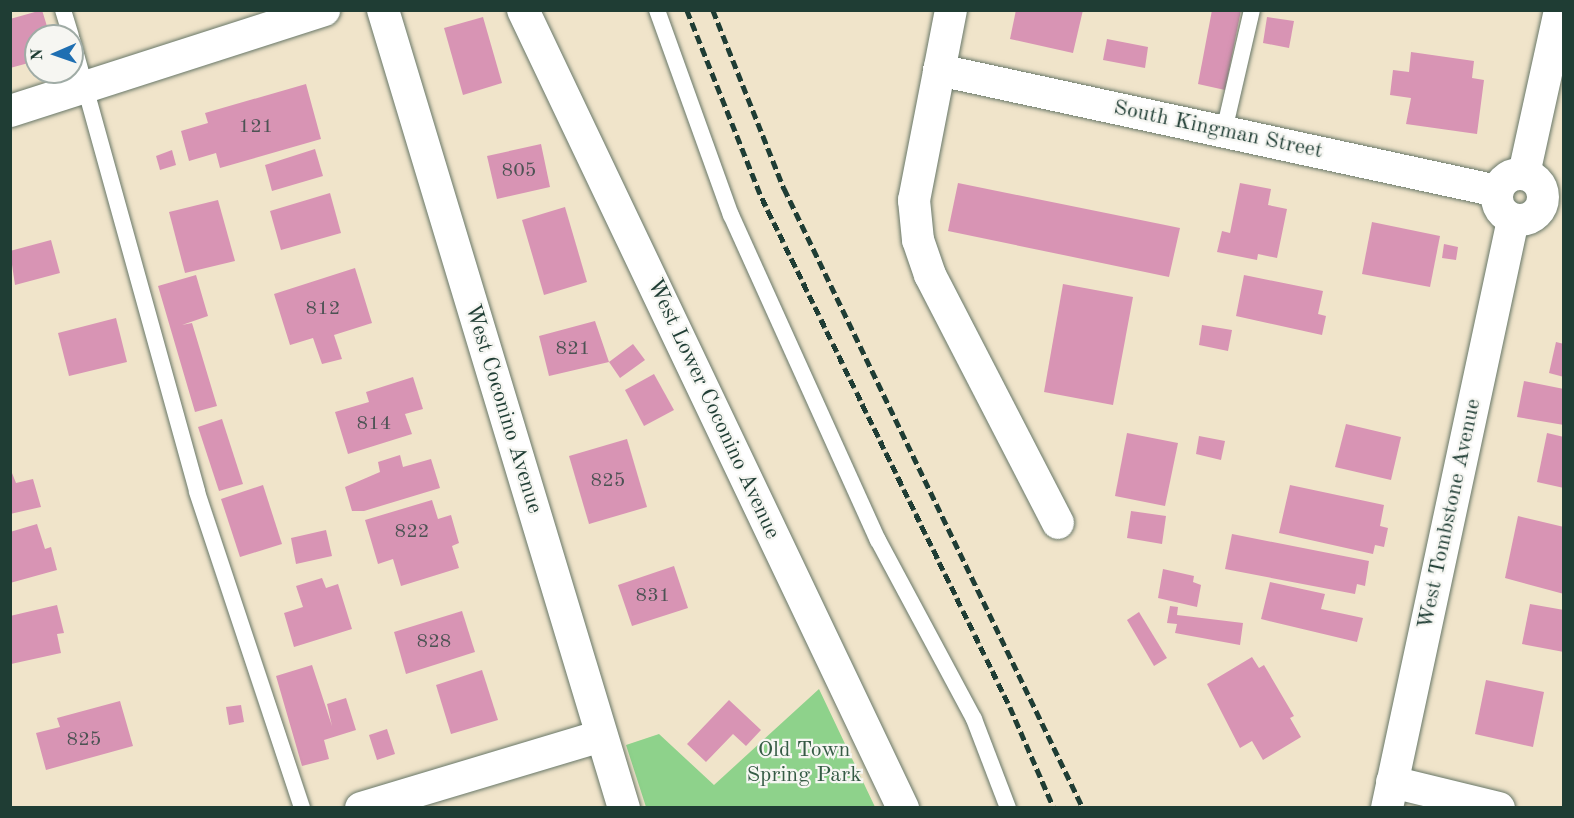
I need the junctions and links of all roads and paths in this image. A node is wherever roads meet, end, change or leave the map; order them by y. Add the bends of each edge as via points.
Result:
1 (324, 10) edge
2 (383, 10) edge
3 (523, 10) edge
4 (657, 10) edge
5 (951, 10) edge
6 (1252, 10) edge
7 (1560, 10) edge
8 (939, 70) junction
9 (84, 78) edge
10 (87, 87) junction
11 (10, 111) edge
12 (1224, 131) junction
13 (1524, 174) junction
14 (1497, 191) junction
15 (1553, 203) edge
16 (1513, 220) junction
17 (1058, 523) dead end
18 (601, 736) junction
19 (1389, 795) edge
20 (302, 807) edge
21 (360, 807) edge
22 (624, 807) edge
23 (903, 807) edge
24 (1008, 807) edge
25 (1499, 807) edge

1 - 10 street
2 - 18 street, West Coconino Avenue
3 - 23 street, West Lower Coconino Avenue
4 - 24 lane via 731,215 878,540 974,719
5 - 8 street
6 - 12 lane
7 - 13 street
8 - 12 street, South Kingman Street
8 - 17 street via 914,200 918,240 930,275
9 - 10 lane
10 - 11 street
10 - 20 lane via 198,492
12 - 14 street, South Kingman Street
13 - 14 street via 1507,177
13 - 15 street via 1539,184
14 - 16 street via 1499,208
15 - 16 street via 1533,217
16 - 19 street, West Tombstone Avenue
18 - 21 street
18 - 22 street, West Coconino Avenue
19 - 25 street

